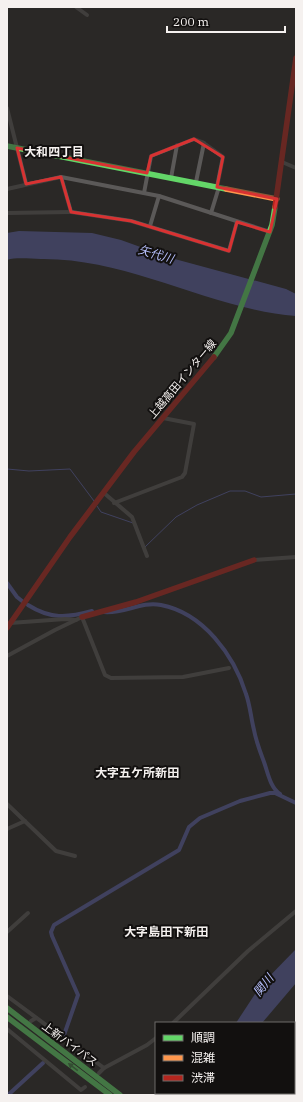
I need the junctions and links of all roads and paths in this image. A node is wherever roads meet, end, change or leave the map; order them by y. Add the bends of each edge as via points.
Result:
1 (76, 7) edge
2 (87, 14) dead end
3 (296, 58) edge
4 (7, 108) edge
5 (204, 143) junction
6 (178, 145) junction
7 (7, 146) edge
8 (17, 148) junction
9 (282, 162) junction
10 (296, 168) edge
11 (148, 173) junction
12 (62, 177) junction
13 (171, 178) junction
14 (196, 182) junction
15 (26, 184) junction
16 (218, 187) junction
17 (7, 189) edge
18 (144, 192) junction
19 (159, 196) junction
20 (277, 199) junction
21 (71, 212) junction
22 (7, 213) edge
23 (211, 213) junction
24 (238, 222) junction
25 (150, 226) junction
26 (270, 232) junction
27 (162, 418) junction
28 (104, 493) junction
29 (114, 503) junction
30 (147, 556) dead end
31 (296, 557) edge
32 (254, 560) joint
33 (80, 619) junction
34 (8, 625) edge
35 (7, 656) edge
36 (229, 668) dead end
37 (7, 804) edge
38 (25, 821) junction
39 (7, 829) edge
40 (75, 856) dead end
41 (296, 911) edge
42 (28, 913) dead end
43 (7, 932) edge
44 (7, 996) edge
45 (7, 1008) edge
46 (7, 1017) edge
47 (36, 1018) junction
48 (31, 1022) dead end
49 (173, 1022) edge
50 (7, 1029) edge
51 (155, 1039) edge
52 (104, 1068) junction
53 (99, 1073) dead end
54 (85, 1087) dead end
55 (106, 1088) junction
56 (110, 1095) edge
57 (120, 1095) edge

1 - 2 street
3 - 9 main road, 上越高田インター線
4 - 8 street
5 - 6 street via 194,139
5 - 14 street
5 - 16 street via 223,157
6 - 11 street via 151,156
6 - 13 street
7 - 8 main road
8 - 11 main road
8 - 15 street
9 - 10 street
9 - 20 main road, 上越高田インター線
11 - 13 main road
11 - 18 street
12 - 15 street
12 - 18 street
12 - 21 street
13 - 14 main road
14 - 16 main road
15 - 17 street
16 - 20 main road
16 - 23 street
18 - 19 street
19 - 23 street
19 - 25 street
20 - 26 main road, 上越高田インター線
21 - 22 street
21 - 25 street via 118,218
23 - 24 street
24 - 25 street via 229,251
24 - 26 street
26 - 27 main road, 上越高田インター線 via 231,333 217,355
27 - 28 main road, 上越高田インター線
27 - 29 street via 194,424 185,473 182,477
28 - 29 street
28 - 34 main road, 上越高田インター線
29 - 30 street via 132,517
31 - 32 street
32 - 33 main road
33 - 34 street
33 - 35 street
33 - 36 street via 105,675 111,678 183,677
37 - 38 street
38 - 39 street
38 - 40 street via 56,851
41 - 49 street via 248,951
42 - 43 street
44 - 47 street
45 - 55 main road, 上新バイパス
55 -> 46 main road, 上新バイパス
47 - 48 street
47 - 52 street
50 - 54 street via 81,1090
51 - 52 street
52 - 53 street
55 - 56 main road, 上新バイパス
55 - 57 main road, 上新バイパス

